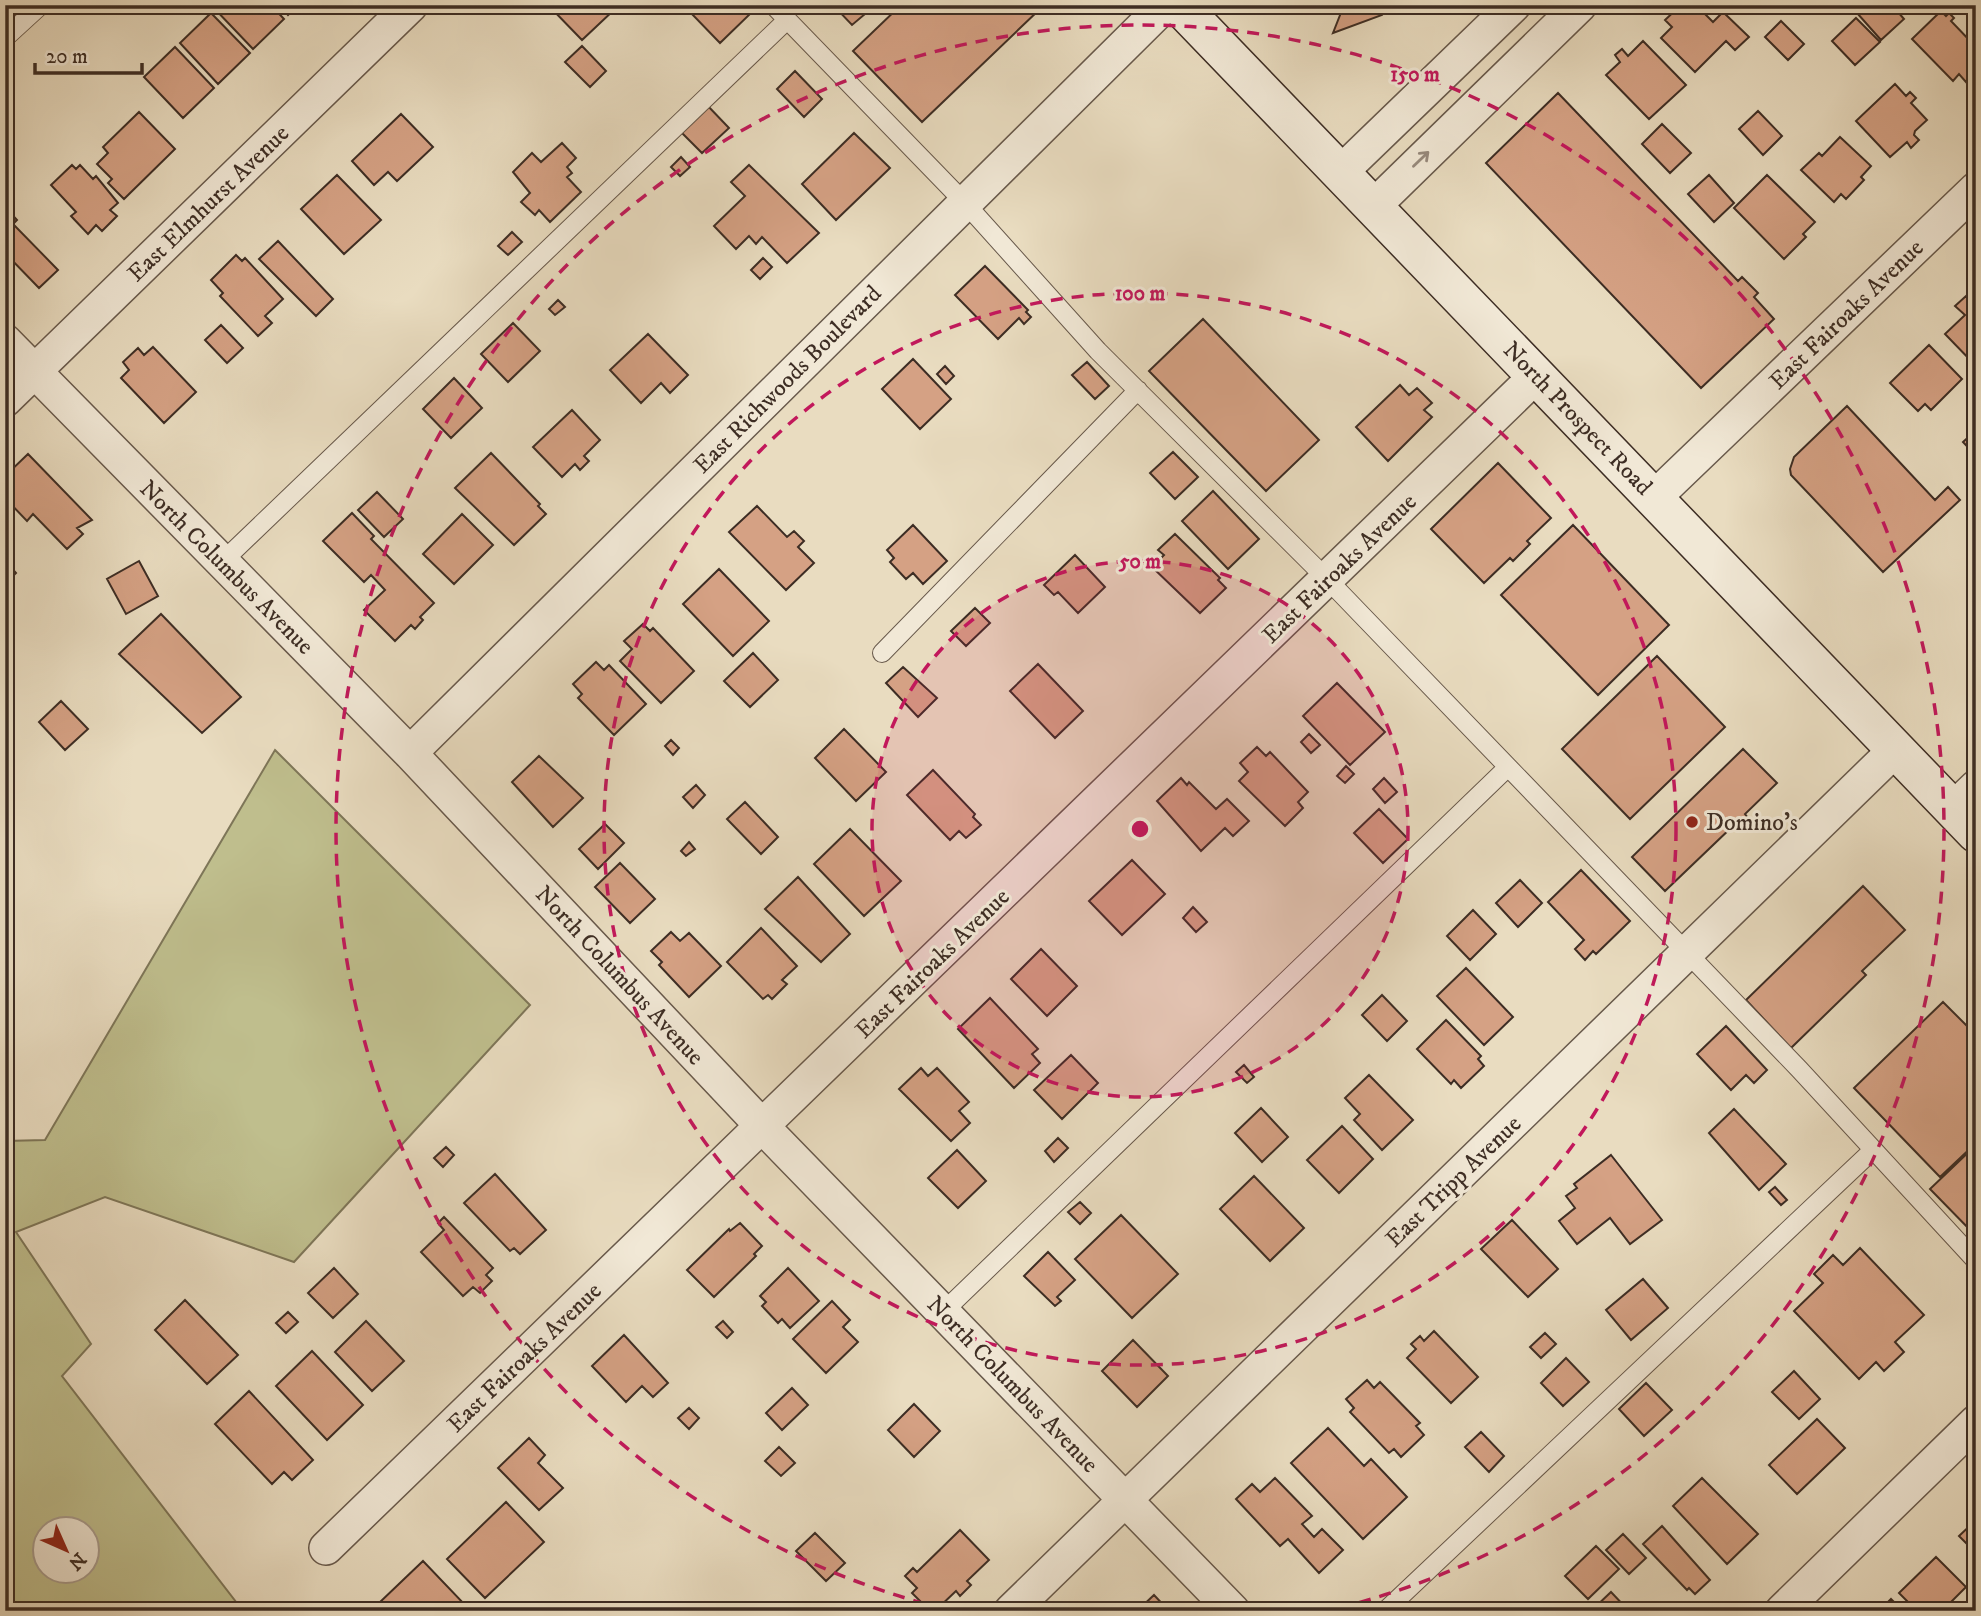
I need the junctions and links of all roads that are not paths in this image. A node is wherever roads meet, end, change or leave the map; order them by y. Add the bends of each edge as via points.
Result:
1 (41, 5) edge
2 (411, 5) edge
3 (773, 5) edge
4 (1164, 5) edge
5 (1179, 5) edge
6 (1514, 5) edge
7 (1580, 5) edge
8 (787, 20) junction
9 (5, 38) edge
10 (1340, 173) junction
11 (1976, 189) edge
12 (965, 203) junction
13 (1373, 207) junction
14 (5, 341) edge
15 (35, 372) junction
16 (1536, 376) junction
17 (1138, 390) junction
18 (5, 400) edge
19 (1655, 497) junction
20 (222, 562) junction
21 (1327, 579) junction
22 (882, 653) dead end
23 (1895, 750) junction
24 (410, 753) junction
25 (1508, 767) junction
26 (1968, 810) edge
27 (1687, 952) junction
28 (763, 1127) junction
29 (1873, 1150) junction
30 (1976, 1261) edge
31 (943, 1312) junction
32 (1976, 1422) edge
33 (1126, 1500) junction
34 (326, 1548) dead end
35 (1010, 1611) edge
36 (1233, 1611) edge
37 (1385, 1611) edge
38 (1782, 1611) edge

1 - 9 lane
2 - 15 street, East Elmhurst Avenue
3 - 8 lane
4 - 12 street, East Richwoods Boulevard
5 - 10 main road, North Prospect Road
6 - 10 street
13 -> 7 street
8 - 12 lane
8 - 20 lane
10 - 13 main road, North Prospect Road
11 - 19 street, East Fairoaks Avenue
12 - 17 lane
12 - 24 street, East Richwoods Boulevard
13 - 16 main road, North Prospect Road
14 - 15 street, North Columbus Avenue
15 - 18 street, East Elmhurst Avenue
15 - 20 street, North Columbus Avenue
16 - 19 main road, North Prospect Road
16 - 21 street, East Fairoaks Avenue
17 - 21 lane
17 - 22 lane
19 - 23 main road, North Prospect Road
20 - 24 street, North Columbus Avenue
21 - 25 lane
21 - 28 street, East Fairoaks Avenue
23 - 26 main road, North Prospect Road
23 - 27 street, East Tripp Avenue
24 - 28 street, North Columbus Avenue
25 - 27 lane
25 - 31 lane
27 - 29 lane
27 - 33 street, East Tripp Avenue
28 - 31 street, North Columbus Avenue
28 - 34 street, East Fairoaks Avenue
29 - 30 lane
29 - 37 lane
31 - 33 street, North Columbus Avenue
32 - 38 street
33 - 35 street, East Tripp Avenue
33 - 36 street, North Columbus Avenue

